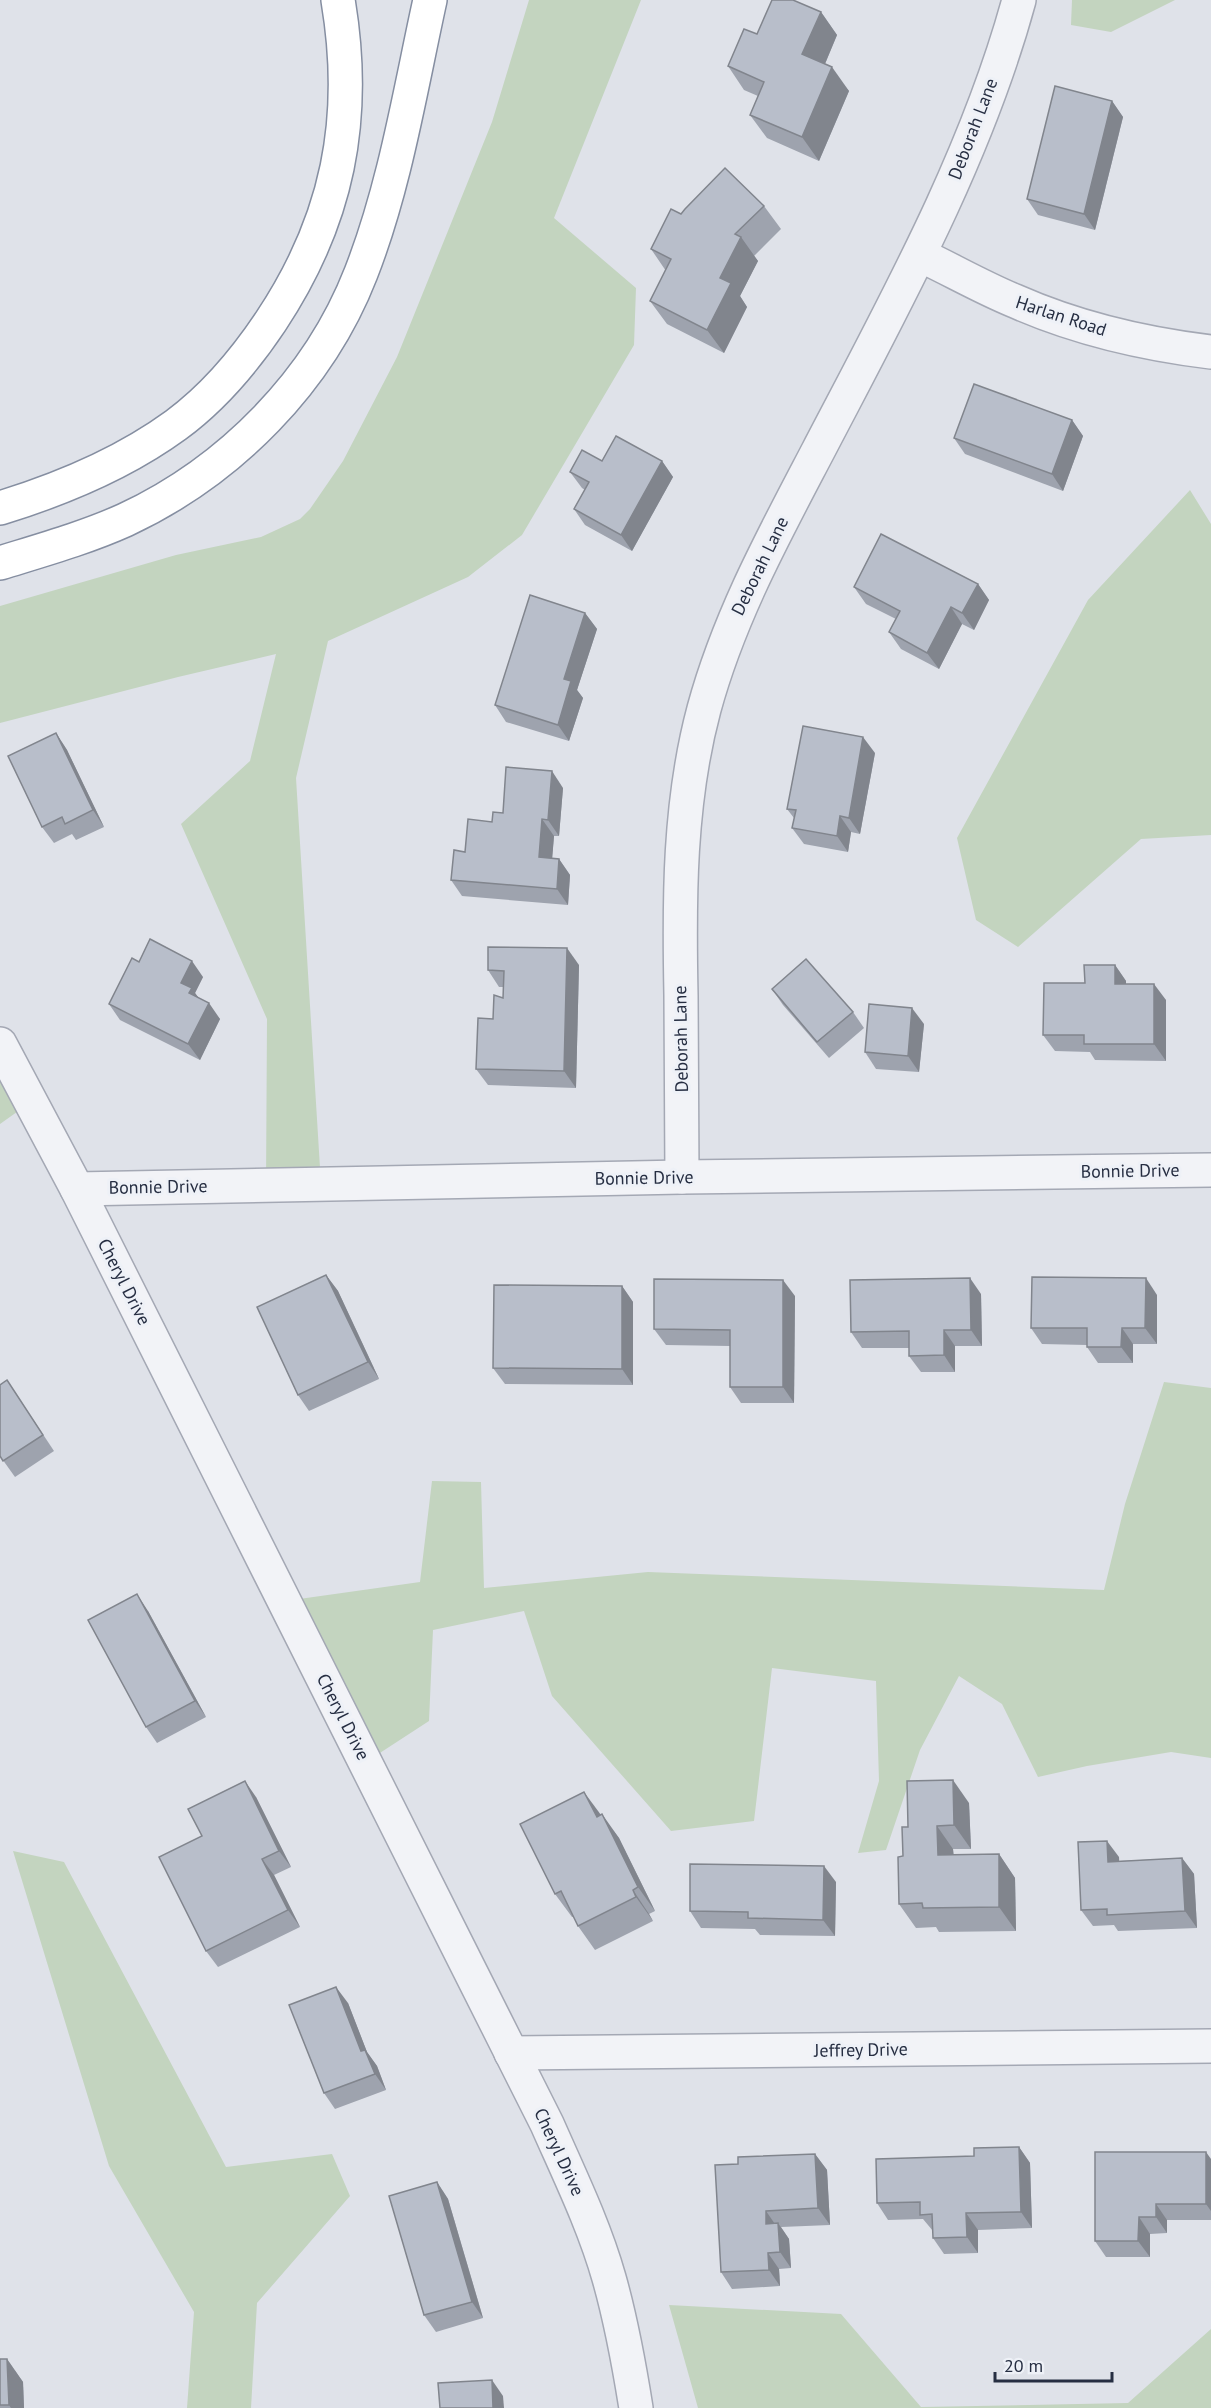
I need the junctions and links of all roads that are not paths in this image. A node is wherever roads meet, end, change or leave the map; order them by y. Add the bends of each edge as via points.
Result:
1 (338, 0) edge
2 (430, 0) edge
3 (1019, 0) edge
4 (920, 255) junction
5 (1211, 351) edge
6 (0, 508) edge
7 (0, 563) edge
8 (0, 1044) edge
9 (1211, 1170) edge
10 (682, 1177) junction
11 (77, 1189) junction
12 (1211, 2046) edge
13 (511, 2053) junction
14 (636, 2408) edge

1 - 6 highway via 346,73 345,117 334,184 304,265 265,330 207,398 145,446 74,482
2 - 7 highway via 394,165 371,244 336,326 291,392 247,438 178,491 102,530
3 - 4 street, Deborah Lane via 958,170
4 - 5 street, Harlan Road via 1016,302 1098,330
4 - 10 street, Deborah Lane via 754,574 727,638 704,709 690,774 682,855
8 - 11 street, Cheryl Drive
9 - 10 street, Bonnie Drive
10 - 11 street, Bonnie Drive
11 - 13 street, Cheryl Drive
12 - 13 street, Jeffrey Drive
13 - 14 street, Cheryl Drive via 580,2199 608,2276 630,2364

